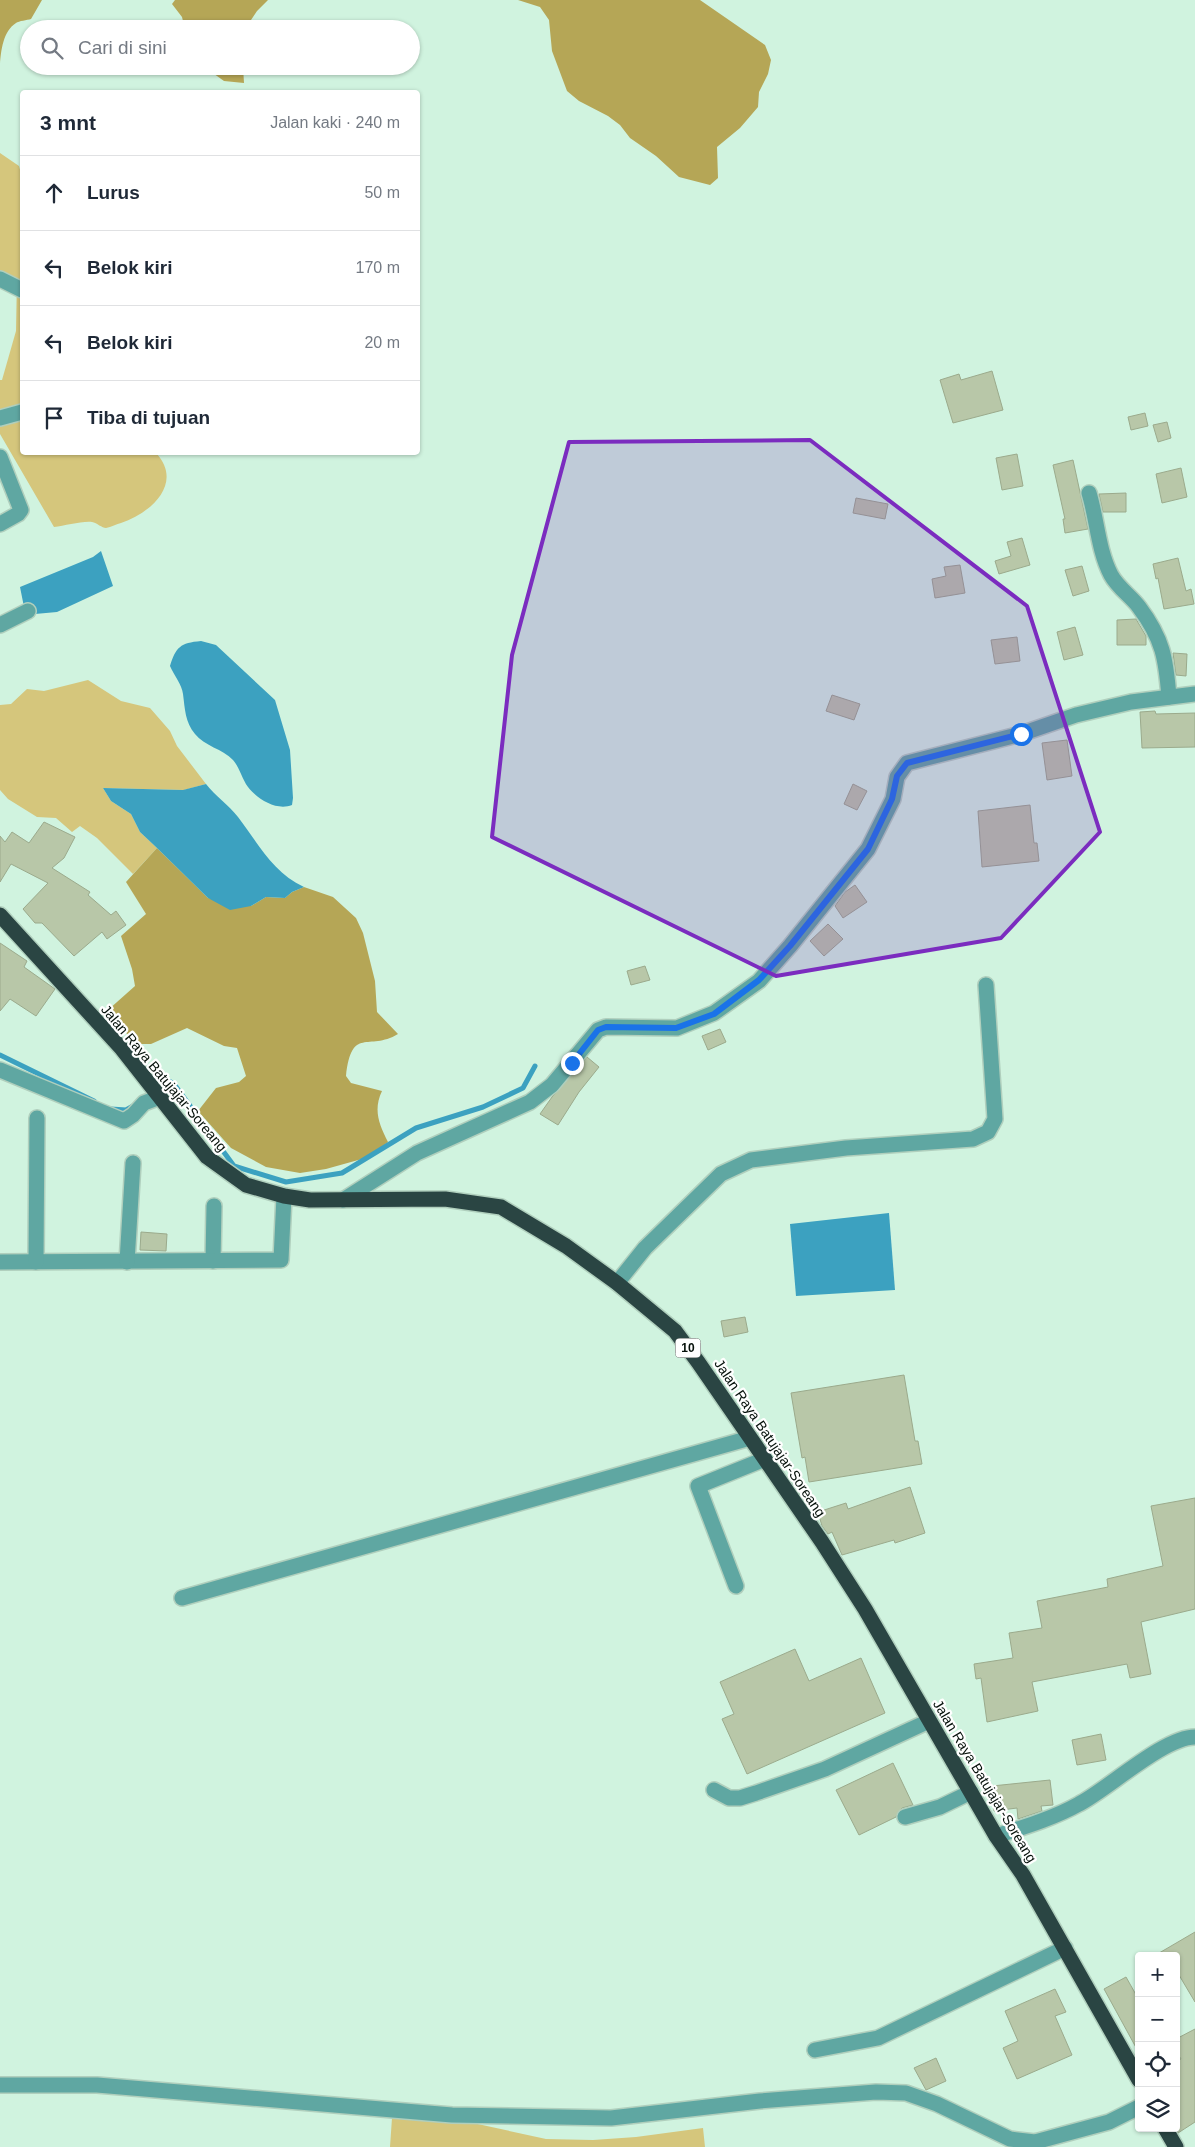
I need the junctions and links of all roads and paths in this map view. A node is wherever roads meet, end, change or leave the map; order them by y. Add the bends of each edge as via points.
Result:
1 (0, 279) edge
2 (20, 289) edge
3 (20, 413) edge
4 (0, 418) edge
5 (0, 457) edge
6 (1089, 493) dead end
7 (0, 524) edge
8 (28, 611) dead end
9 (0, 625) edge
10 (1195, 694) edge
11 (1169, 697) junction
12 (0, 915) edge
13 (986, 986) dead end
14 (0, 1070) edge
15 (160, 1098) junction
16 (37, 1118) dead end
17 (133, 1163) dead end
18 (284, 1196) junction
19 (343, 1200) junction
20 (214, 1206) dead end
21 (213, 1261) junction
22 (0, 1262) edge
23 (36, 1262) junction
24 (127, 1262) junction
25 (617, 1282) junction
26 (750, 1438) junction
27 (765, 1458) junction
28 (736, 1586) dead end
29 (182, 1598) dead end
30 (929, 1721) junction
31 (1195, 1737) edge
32 (714, 1790) dead end
33 (971, 1792) junction
34 (905, 1817) dead end
35 (996, 1836) junction
36 (1065, 1948) junction
37 (815, 2050) dead end
38 (1135, 2073) edge
39 (0, 2085) edge
40 (1135, 2109) edge
41 (1167, 2132) edge
42 (1176, 2147) edge

1 - 2 street
3 - 4 street
5 - 7 street via 21,510
6 - 11 street via 1110,573 1139,606 1161,644 1166,657
8 - 9 street
10 - 11 street
11 - 19 street via 1076,715 1021,734 907,763 897,776 892,799 868,849 759,980 720,1009 694,1023 676,1028 606,1027 598,1030 552,1084 530,1102 416,1153
12 - 15 highway, Jalan Raya Batujajar-Soreang / 10 via 122,1049
13 - 25 street via 995,1119 988,1132 973,1139 846,1148 739,1164 721,1174 645,1248
14 - 15 street via 124,1121 144,1103
15 - 18 highway, Jalan Raya Batujajar-Soreang / 10 via 206,1157 217,1166 246,1185
16 - 23 street
17 - 24 street
18 - 19 highway, Jalan Raya Batujajar-Soreang / 10
18 - 21 street via 281,1260
19 - 25 highway, Jalan Raya Batujajar-Soreang / 10 via 445,1199 501,1207 534,1225
20 - 21 street
21 - 24 street
22 - 23 street
23 - 24 street
25 - 26 highway, Jalan Raya Batujajar-Soreang / 10 via 675,1331
26 - 27 highway, Jalan Raya Batujajar-Soreang / 10
26 - 29 street
27 - 28 street via 698,1486
27 - 30 highway, Jalan Raya Batujajar-Soreang / 10 via 865,1609
30 - 32 street via 825,1769 756,1793 729,1798
30 - 33 highway, Jalan Raya Batujajar-Soreang / 10
31 - 35 street via 1188,1737 1157,1752 1079,1804
33 - 34 street via 940,1807
33 - 35 highway, Jalan Raya Batujajar-Soreang / 10
35 - 36 highway, Jalan Raya Batujajar-Soreang / 10 via 1023,1875
36 - 37 street via 878,2038
36 - 38 highway, Jalan Raya Batujajar-Soreang / 10
39 - 40 street via 97,2085 452,2115 611,2118 770,2100 906,2092 1010,2139 1035,2142 1108,2122
41 - 42 highway

